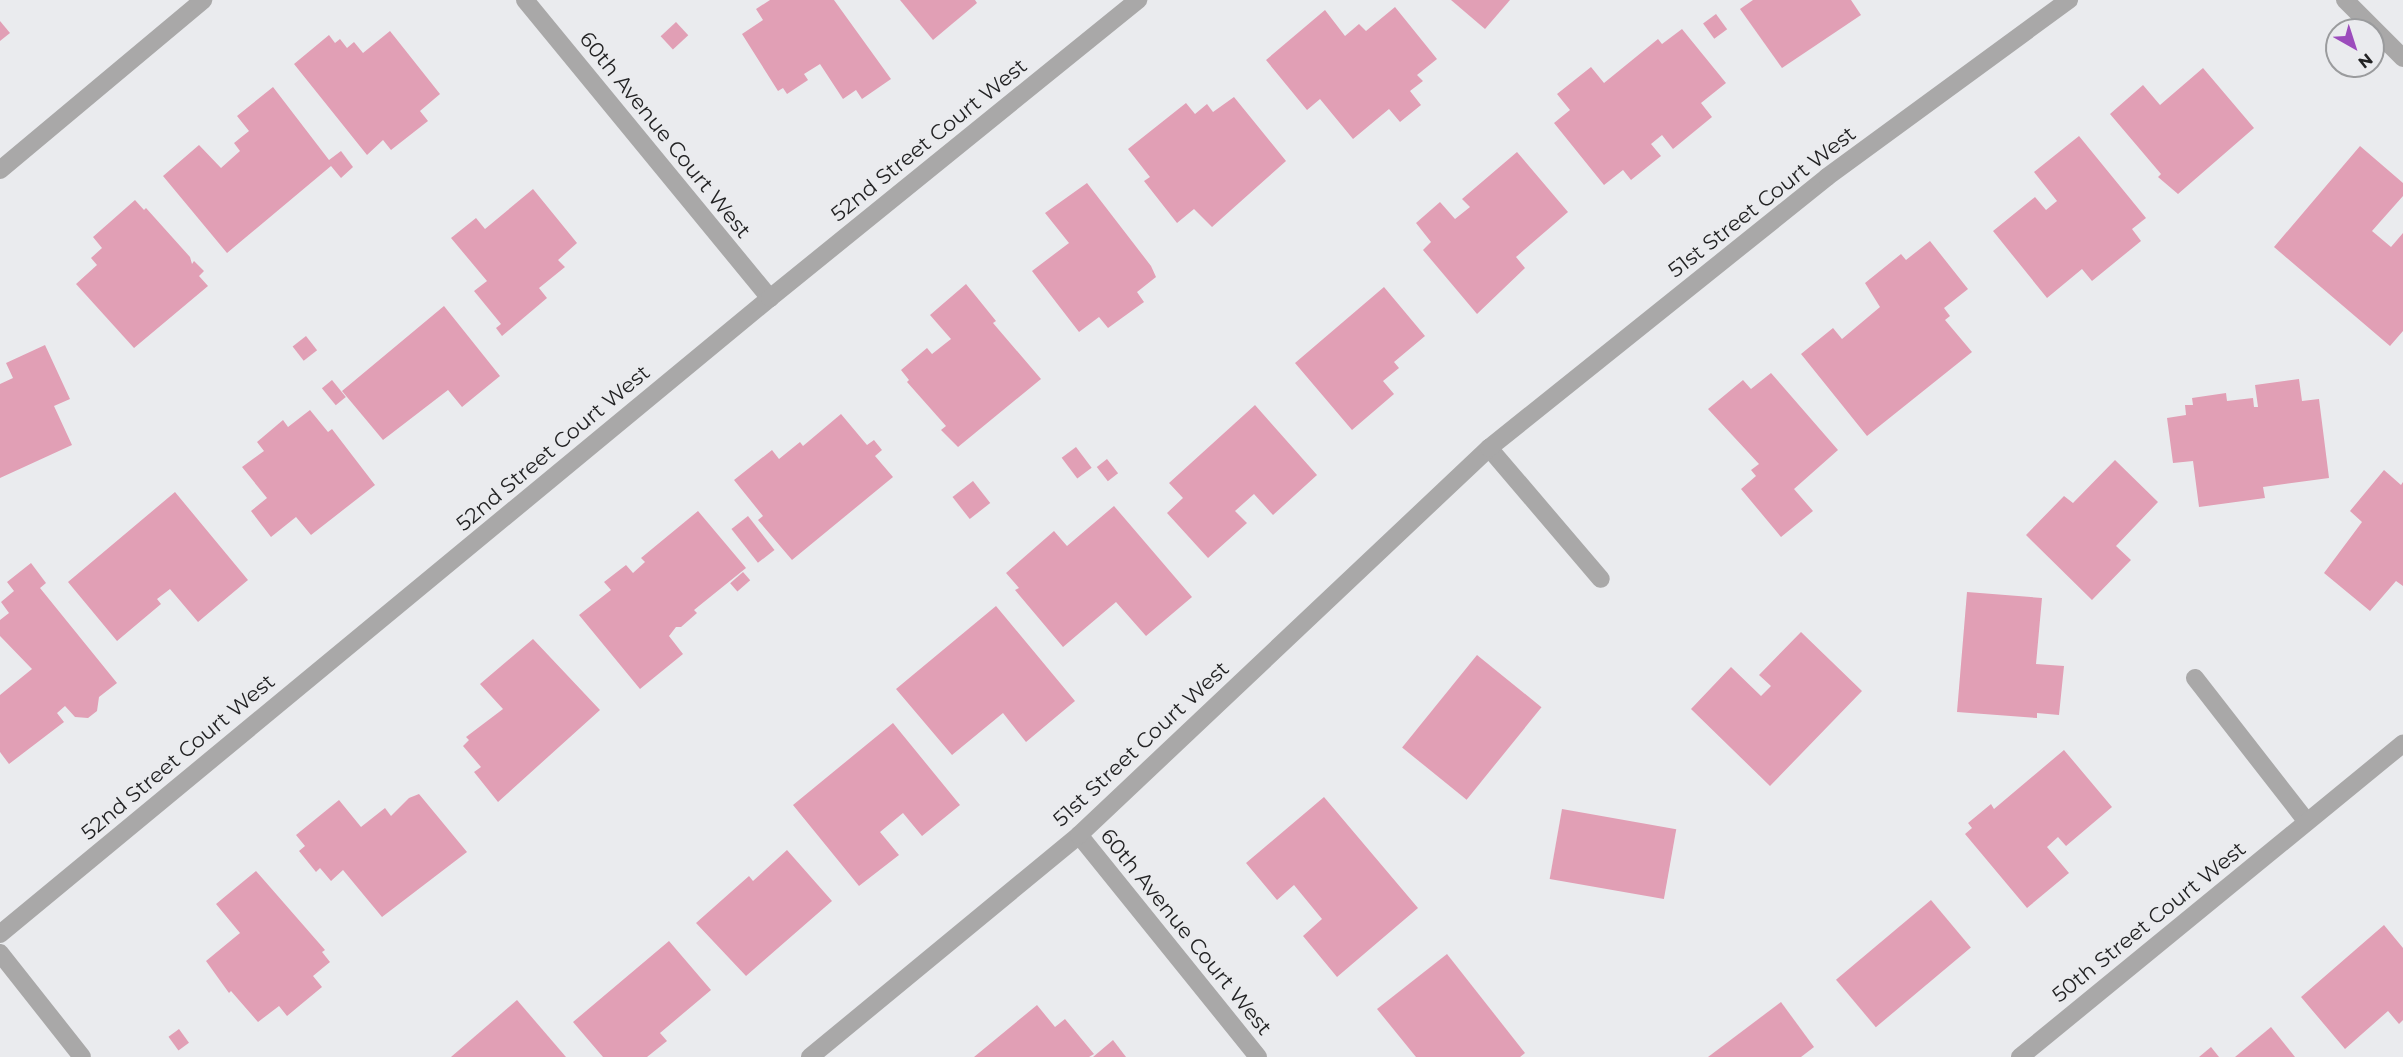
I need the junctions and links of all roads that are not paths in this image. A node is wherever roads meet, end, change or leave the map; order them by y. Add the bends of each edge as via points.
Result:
1 (203, 0) edge
2 (525, 0) edge
3 (1138, 0) edge
4 (2069, 0) edge
5 (2345, 0) edge
6 (2403, 58) edge
7 (0, 170) edge
8 (770, 298) junction
9 (1489, 448) junction
10 (1601, 579) dead end
11 (2195, 678) dead end
12 (2403, 743) edge
13 (2307, 822) junction
14 (1079, 835) junction
15 (0, 934) edge
16 (0, 952) edge
17 (82, 1057) edge
18 (810, 1057) edge
19 (1258, 1057) edge
20 (2020, 1057) edge

1 - 7 street
2 - 8 street, 60th Avenue Court West
3 - 8 street, 52nd Street Court West
4 - 9 street, 51st Street Court West via 1827,177
5 - 6 street
8 - 15 street, 52nd Street Court West
9 - 10 street
9 - 14 street, 51st Street Court West
11 - 13 street
12 - 13 street, 50th Street Court West
13 - 20 street, 50th Street Court West
14 - 18 street, 51st Street Court West
14 - 19 street, 60th Avenue Court West
16 - 17 street

